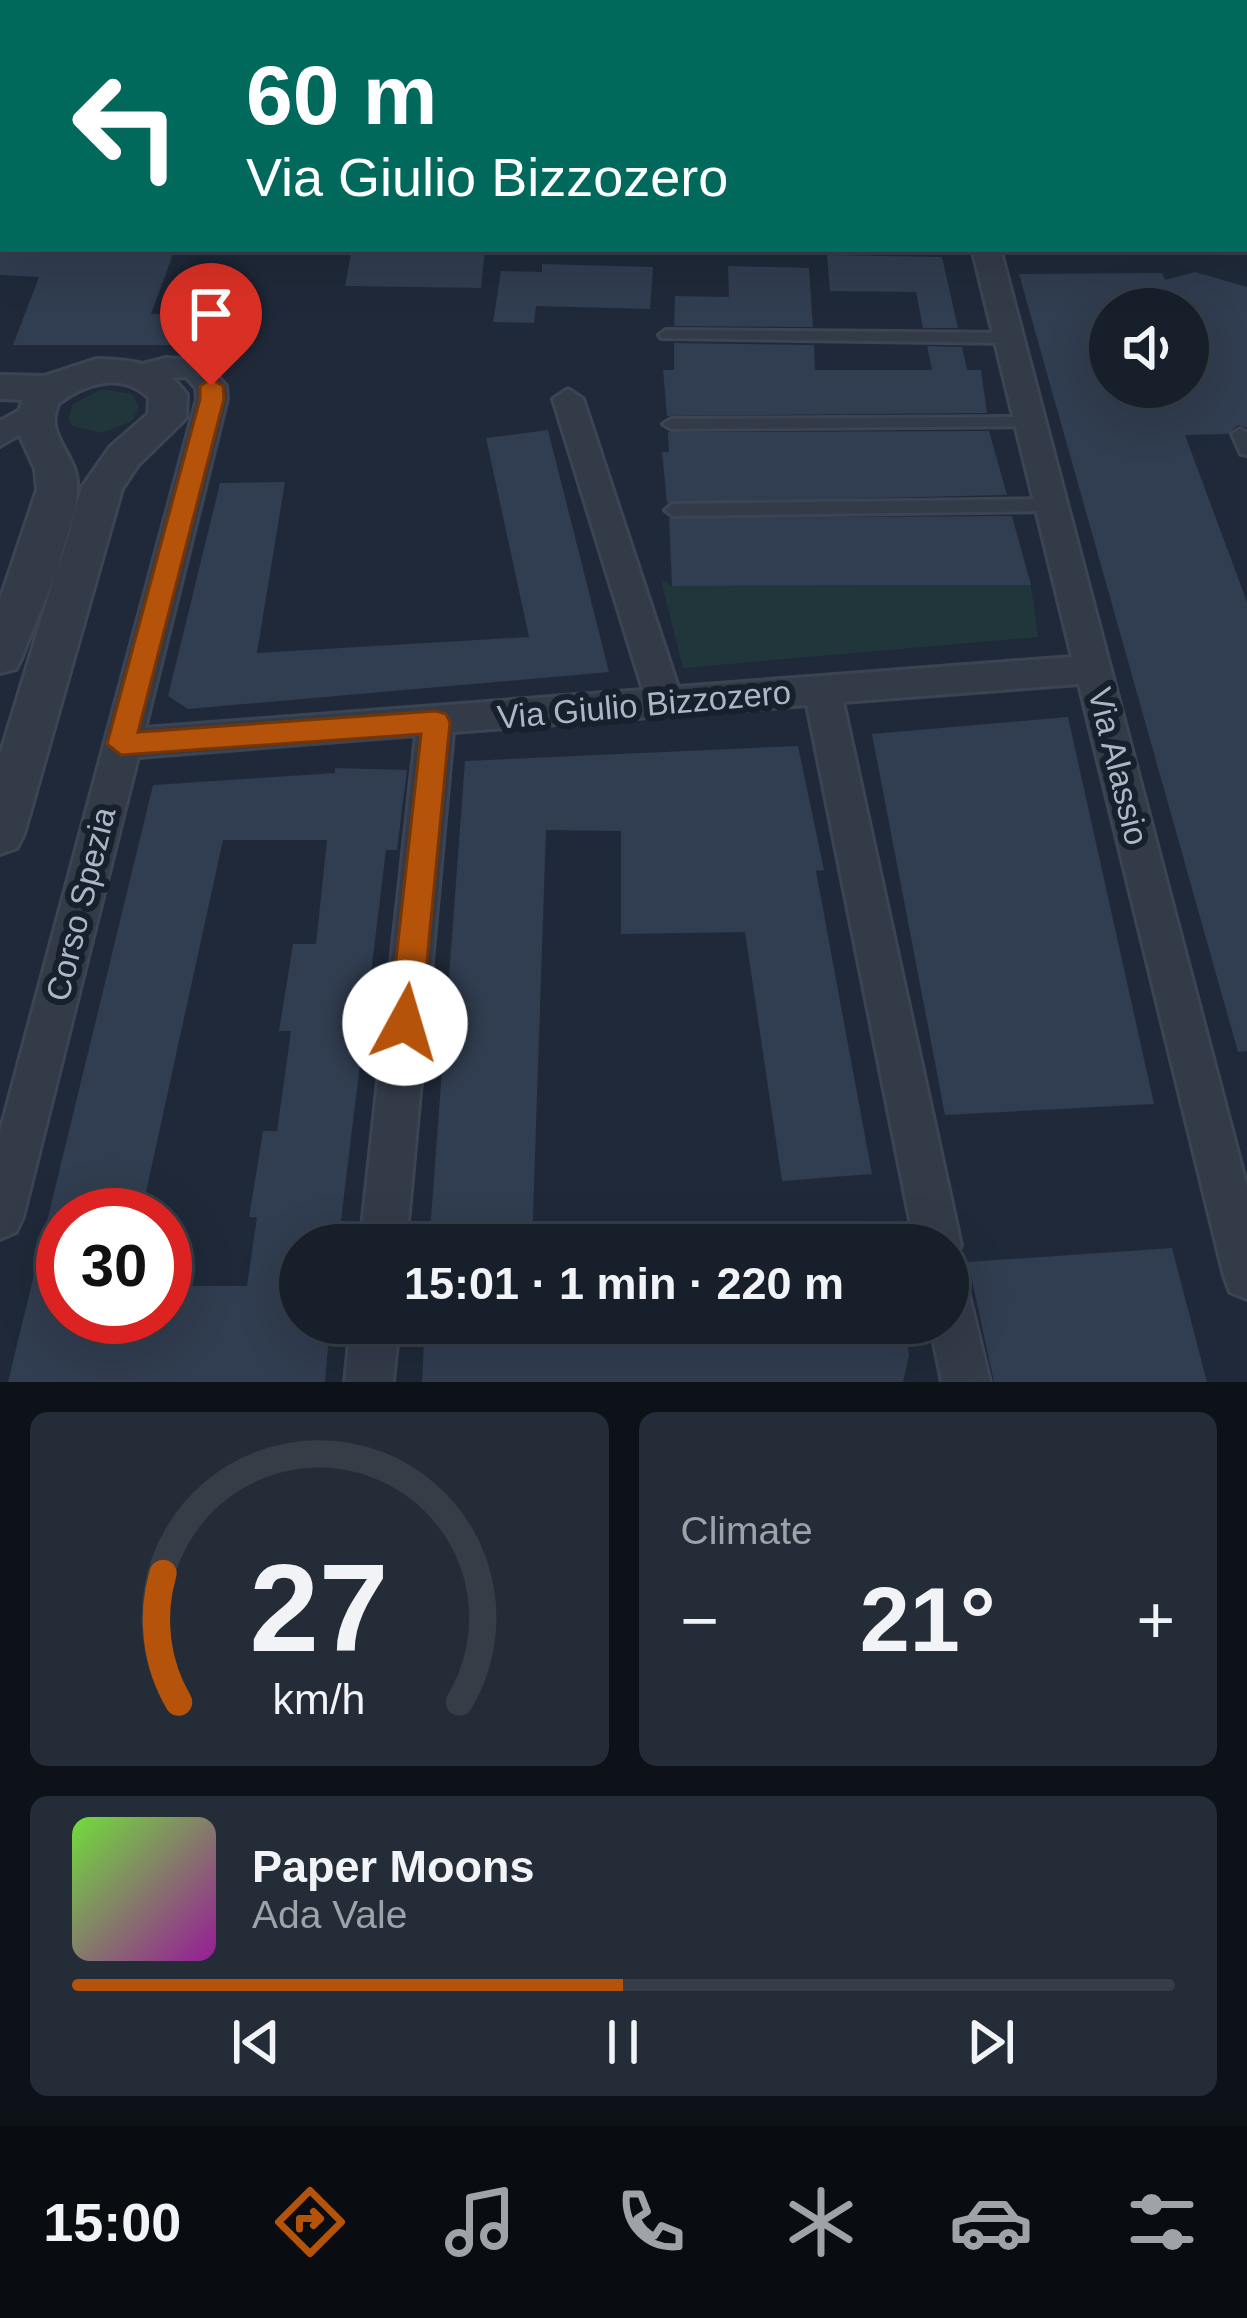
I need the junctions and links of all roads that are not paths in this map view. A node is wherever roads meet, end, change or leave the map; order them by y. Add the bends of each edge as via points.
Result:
1 (988, 256) dead end
2 (666, 335) dead end
3 (1009, 338) junction
4 (146, 373) junction
5 (0, 387) edge
6 (568, 399) dead end
7 (22, 421) edge
8 (1031, 422) junction
9 (670, 424) dead end
10 (1052, 505) junction
11 (673, 510) dead end
12 (0, 657) edge
13 (1095, 669) junction
14 (822, 690) junction
15 (665, 702) junction
16 (436, 722) junction
17 (121, 744) junction
18 (0, 834) edge
19 (0, 1216) edge
20 (385, 1224) edge
21 (934, 1224) edge
22 (1247, 1276) edge
23 (373, 1344) edge
24 (958, 1344) edge
25 (369, 1382) edge
26 (966, 1382) edge

1 - 3 street, Via Alassio
2 - 3 lane
3 - 8 street, Via Alassio
4 - 7 street, Corso Spezia via 108,370
4 - 17 street, Corso Spezia via 194,368 212,399
4 - 18 street via 168,395 167,418 102,487
5 - 7 street, Corso Spezia
6 - 15 street
7 - 12 street via 52,459 57,489
8 - 9 lane
8 - 10 street, Via Alassio
10 - 11 lane
10 - 13 street, Via Alassio
13 - 14 street, Via Giulio Bizzozero
13 - 22 street, Via Alassio
14 - 15 street, Via Giulio Bizzozero
14 - 21 street
15 - 16 street, Via Giulio Bizzozero
16 - 17 street, Via Giulio Bizzozero
16 - 20 street
17 - 19 street, Corso Spezia
23 - 25 street
24 - 26 street

